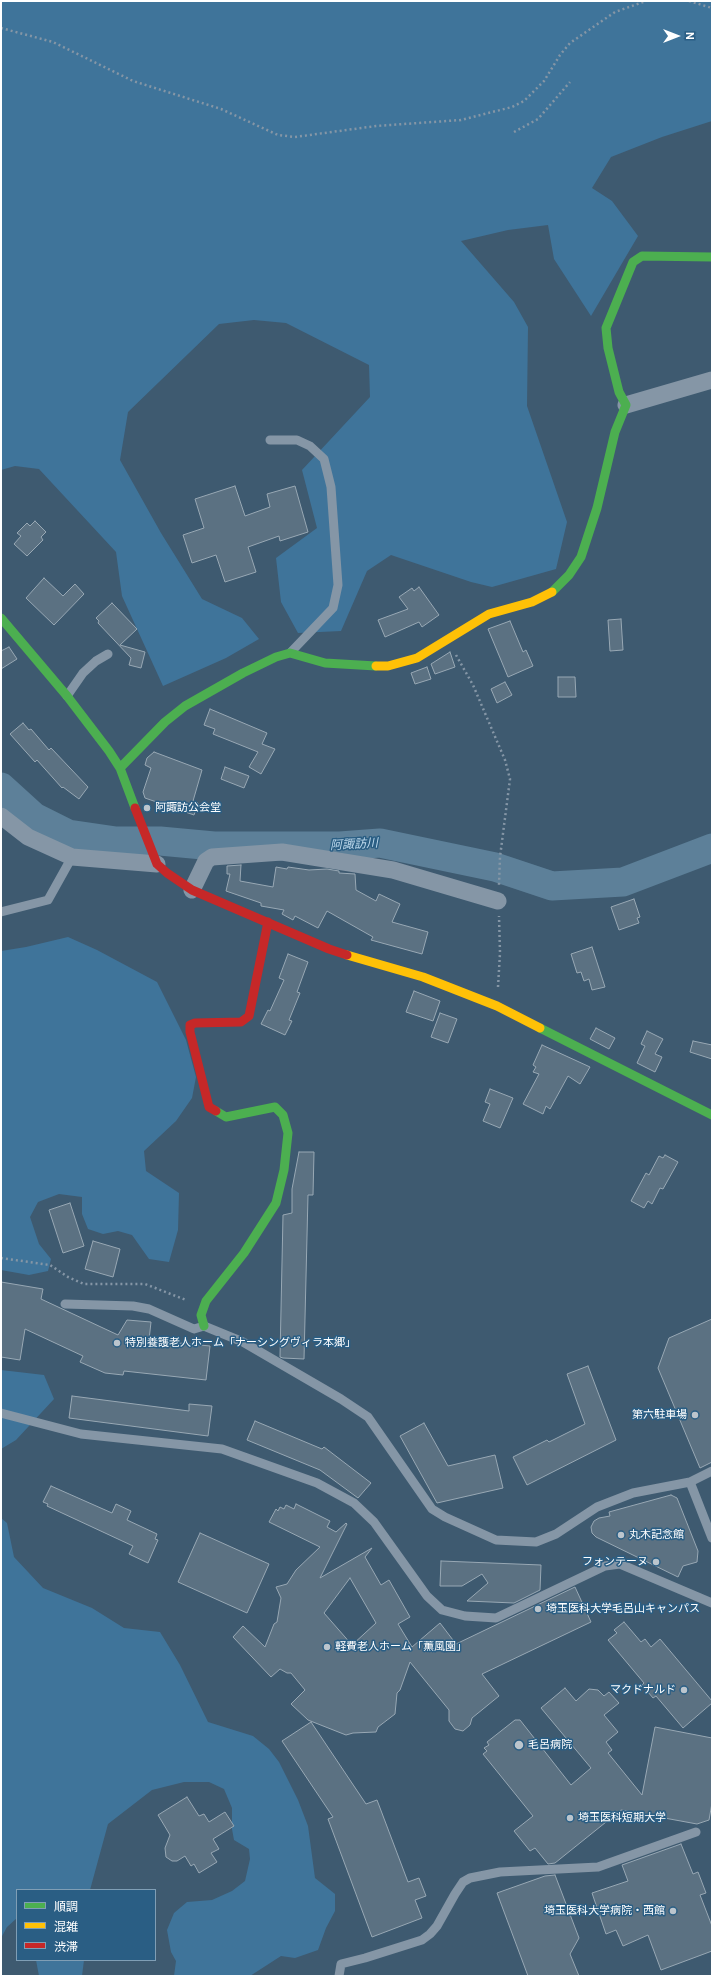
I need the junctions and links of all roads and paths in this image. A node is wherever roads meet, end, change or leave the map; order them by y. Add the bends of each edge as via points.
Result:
1 (646, 1) edge
2 (689, 1) edge
3 (712, 8) edge
4 (1, 28) edge
5 (570, 82) dead end
6 (514, 132) dead end
7 (712, 257) edge
8 (712, 380) edge
9 (626, 404) junction
10 (270, 440) dead end
11 (1, 618) edge
12 (447, 640) junction
13 (290, 653) junction
14 (108, 654) dead end
15 (67, 696) junction
16 (120, 768) junction
17 (1, 816) edge
18 (72, 857) junction
19 (154, 857) junction
20 (192, 890) junction
21 (498, 901) junction
22 (1, 912) edge
23 (268, 922) junction
24 (497, 1006) junction
25 (712, 1115) edge
26 (1, 1258) edge
27 (65, 1304) dead end
28 (204, 1307) junction
29 (204, 1326) junction
30 (1, 1413) edge
31 (712, 1471) edge
32 (690, 1482) junction
33 (712, 1538) edge
34 (712, 1603) edge
35 (696, 1832) dead end
36 (339, 1976) edge

1 - 4 path via 615,12 570,43 544,82 524,101 512,107 461,120 376,126 295,137 278,135 214,107 133,82 53,42
2 - 3 path
5 - 6 path via 538,119
7 - 9 street via 642,256 633,262 606,328 608,348 619,392
8 - 9 street
9 - 12 street via 615,432 588,537 581,557 569,575 555,590 532,602 489,614
10 - 13 lane via 297,440 310,446 324,459 331,487 338,585 333,608
11 - 15 street
12 - 13 street via 417,658 388,666 332,664
12 - 21 path via 473,685 505,760 510,779 500,857
13 - 16 street via 243,673 185,706 165,722
14 - 15 lane via 83,673
15 - 16 street
16 - 19 street
17 - 18 street via 28,837
18 - 19 street
18 - 22 lane via 48,900
19 - 20 street
20 - 21 street via 206,861 212,857 282,852 393,870
20 - 23 street
21 - 24 path via 500,953
23 - 24 street via 329,948 423,977
23 - 28 street via 249,1016 241,1022 190,1025 208,1107 226,1117 275,1108 283,1115 288,1133 284,1170 276,1203 244,1253
24 - 25 street
26 - 28 path via 50,1265 84,1284 145,1284
27 - 29 lane via 133,1306 149,1309 194,1329
28 - 29 street via 201,1315
29 - 32 lane via 243,1342 368,1417 432,1509 496,1540 536,1542 556,1534 597,1507 619,1498
30 - 34 lane via 81,1434 222,1449 317,1483 354,1503 374,1522 427,1596 442,1610 465,1616 496,1618 605,1566 620,1564
31 - 32 lane
32 - 33 lane
35 - 36 lane via 598,1867 506,1871 470,1878 463,1882 437,1926 422,1940 341,1964

